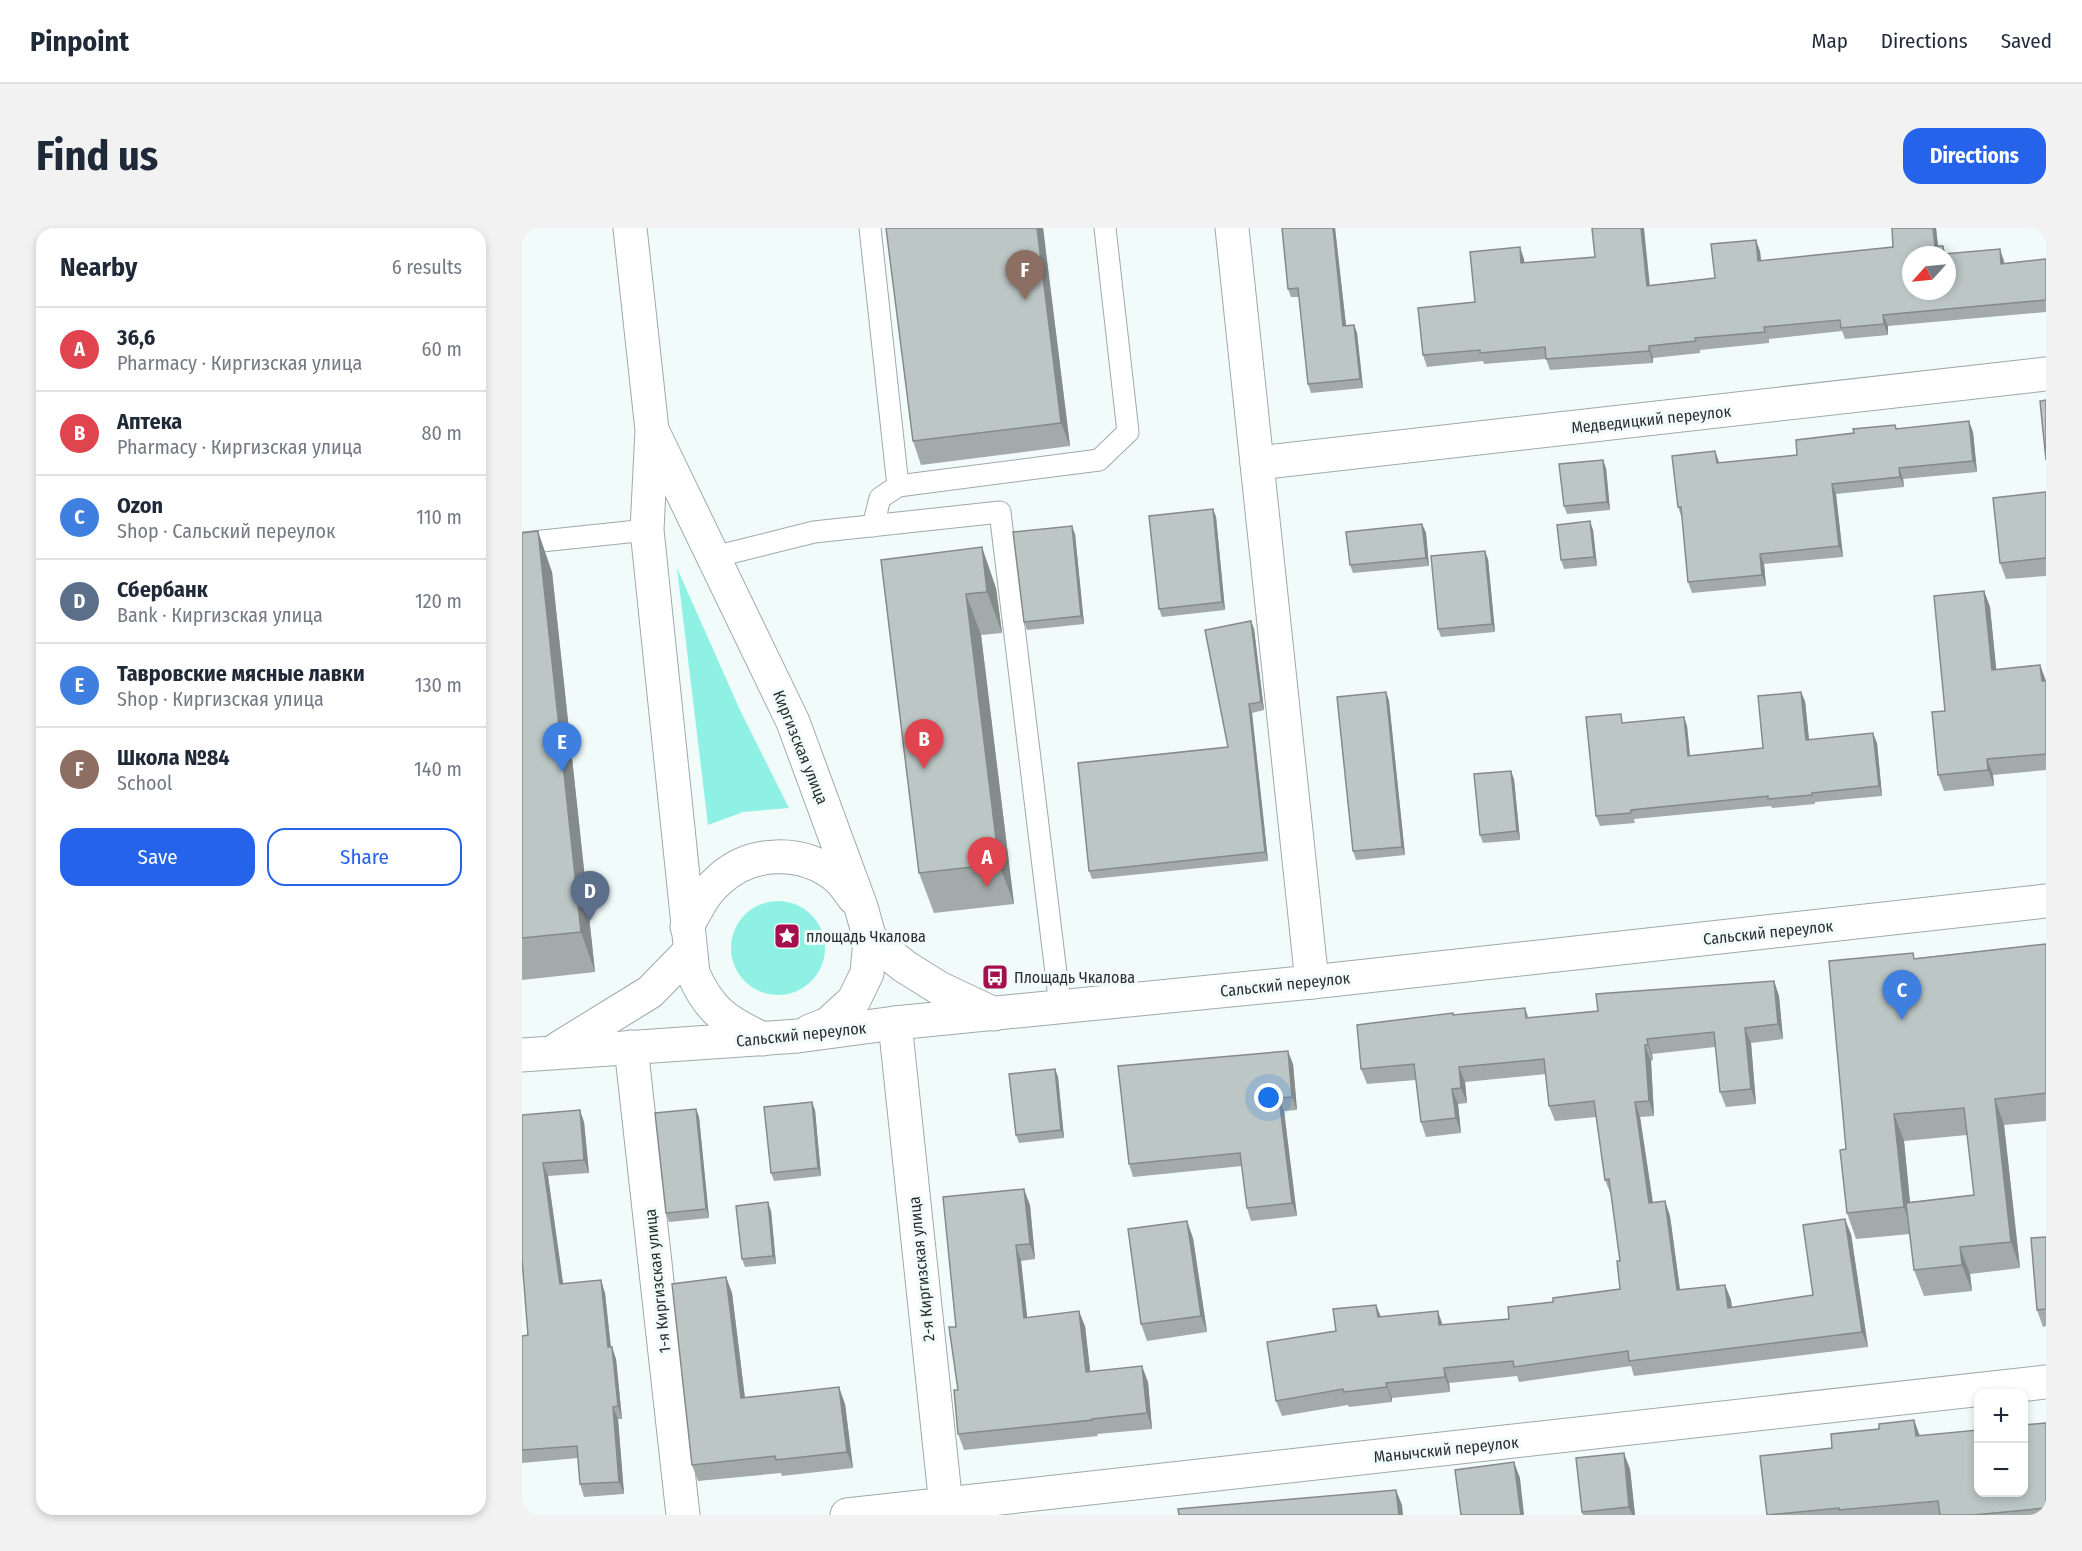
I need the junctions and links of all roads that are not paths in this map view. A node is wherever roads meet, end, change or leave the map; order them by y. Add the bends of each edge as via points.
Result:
1 (630, 228) edge
2 (870, 228) edge
3 (1105, 228) edge
4 (1232, 228) edge
5 (2046, 374) edge
6 (652, 430) junction
7 (1257, 463) junction
8 (898, 486) junction
9 (873, 526) junction
10 (647, 530) junction
11 (522, 543) edge
12 (714, 557) junction
13 (2046, 901) edge
14 (861, 907) junction
15 (688, 939) junction
16 (870, 939) junction
17 (1312, 982) junction
18 (1060, 1006) junction
19 (994, 1014) junction
20 (895, 1023) junction
21 (798, 1036) junction
22 (763, 1039) junction
23 (631, 1047) junction
24 (537, 1053) edge
25 (2046, 1382) edge
26 (947, 1510) edge
27 (683, 1515) edge
28 (847, 1515) edge

1 - 6 street, Киргизская улица
2 - 8 lane
3 - 8 lane via 1128,432 1099,460
4 - 7 street
5 - 7 street, Медведицкий переулок
6 - 10 street, Киргизская улица
6 - 12 street, Киргизская улица
7 - 17 street
8 - 9 lane via 880,498
9 - 12 lane via 814,532
9 - 18 lane via 1000,512
10 - 11 lane
10 - 15 street, Киргизская улица
12 - 14 street, Киргизская улица via 794,722
13 - 17 street, Сальский переулок
14 - 15 street via 837,877 810,862 786,856 762,858 742,864 718,880 702,899
14 - 16 street, Киргизская улица
15 - 22 street via 700,992 726,1021
15 - 24 street via 650,992 603,1022
16 - 19 street via 939,988
16 - 21 street via 867,973 854,1000 828,1024
17 - 18 street, Сальский переулок
18 - 19 street, Сальский переулок
19 - 20 street, Сальский переулок
20 - 21 street, Сальский переулок
20 - 26 street, 2-я Киргизская улица
21 - 22 street, Сальский переулок
22 - 23 street, Сальский переулок
23 - 24 street, Сальский переулок
23 - 27 street, 1-я Киргизская улица
25 - 26 street, Манычский переулок
26 - 28 street, Манычский переулок

